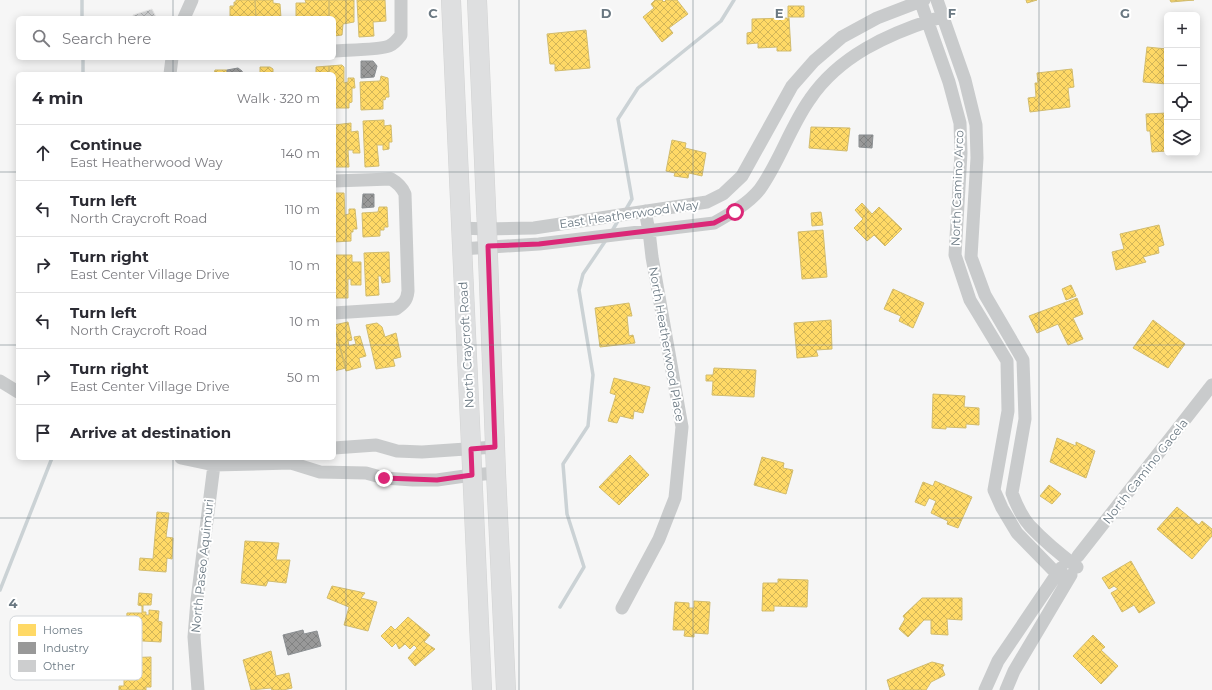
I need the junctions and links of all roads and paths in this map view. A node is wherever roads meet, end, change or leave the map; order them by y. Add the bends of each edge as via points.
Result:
1 (192, 0) edge
2 (401, 0) edge
3 (451, 0) edge
4 (477, 0) edge
5 (922, 0) edge
6 (937, 0) edge
7 (185, 16) edge
8 (942, 17) junction
9 (928, 21) junction
10 (336, 51) edge
11 (172, 60) edge
12 (170, 72) edge
13 (336, 181) edge
14 (645, 211) junction
15 (460, 228) junction
16 (649, 231) junction
17 (488, 238) junction
18 (462, 249) junction
19 (336, 313) edge
20 (0, 381) edge
21 (1212, 386) edge
22 (16, 391) edge
23 (495, 447) junction
24 (336, 448) edge
25 (471, 449) junction
26 (190, 460) edge
27 (297, 460) edge
28 (214, 465) junction
29 (496, 473) junction
30 (472, 475) junction
31 (1074, 561) junction
32 (1062, 578) junction
33 (622, 608) dead end
34 (198, 690) edge
35 (482, 690) edge
36 (506, 690) edge
37 (985, 690) edge
38 (1006, 690) edge

1 - 7 street
2 - 10 street via 401,35 395,42 381,48
3 - 15 main road, North Craycroft Road
4 - 17 main road, North Craycroft Road
5 - 9 street, North Camino Arco
5 - 14 street, East Heatherwood Way via 877,18 842,37 814,61 792,86 742,176 723,194 707,202
6 - 8 street, North Camino Arco
8 - 9 street, East Heatherwood Way
8 - 31 street, North Camino Arco via 965,80 976,125 977,158 971,257 985,295 1023,360 1025,418 1012,493 1029,525
9 - 16 street, East Heatherwood Way via 886,38 854,55 829,76 810,99 759,190 735,212 714,223
9 - 32 street, North Camino Arco via 960,123 961,153 955,255 970,300 1007,361 1008,411 994,490 1017,533
11 - 12 street
13 - 19 street via 391,180 402,188 405,194 408,292 405,302 396,309
14 - 16 street, North Heatherwood Place
14 - 17 street, East Heatherwood Way via 534,228
15 - 17 street, East Heatherwood Way
15 - 18 main road, North Craycroft Road
16 - 17 street, East Heatherwood Way via 539,244
16 - 33 street, North Heatherwood Place via 682,427 675,498 659,539
17 - 18 street, East Heatherwood Way
17 - 23 main road, North Craycroft Road
18 - 25 main road, North Craycroft Road
20 - 22 street
21 - 31 street, North Camino Gacela
23 - 25 street
23 - 29 main road, North Craycroft Road
24 - 25 street via 376,445 397,451 422,452
25 - 30 main road, North Craycroft Road
26 - 28 street
27 - 28 street
27 - 30 street via 320,472 366,473 384,478 437,480
28 - 34 street, North Paseo Aquimuri via 194,637
29 - 30 street
29 - 36 main road, North Craycroft Road
30 - 35 main road, North Craycroft Road
31 - 32 street, North Camino Gacela
32 - 37 street, North Camino Gacela via 998,661
32 - 38 street, North Camino Gacela

